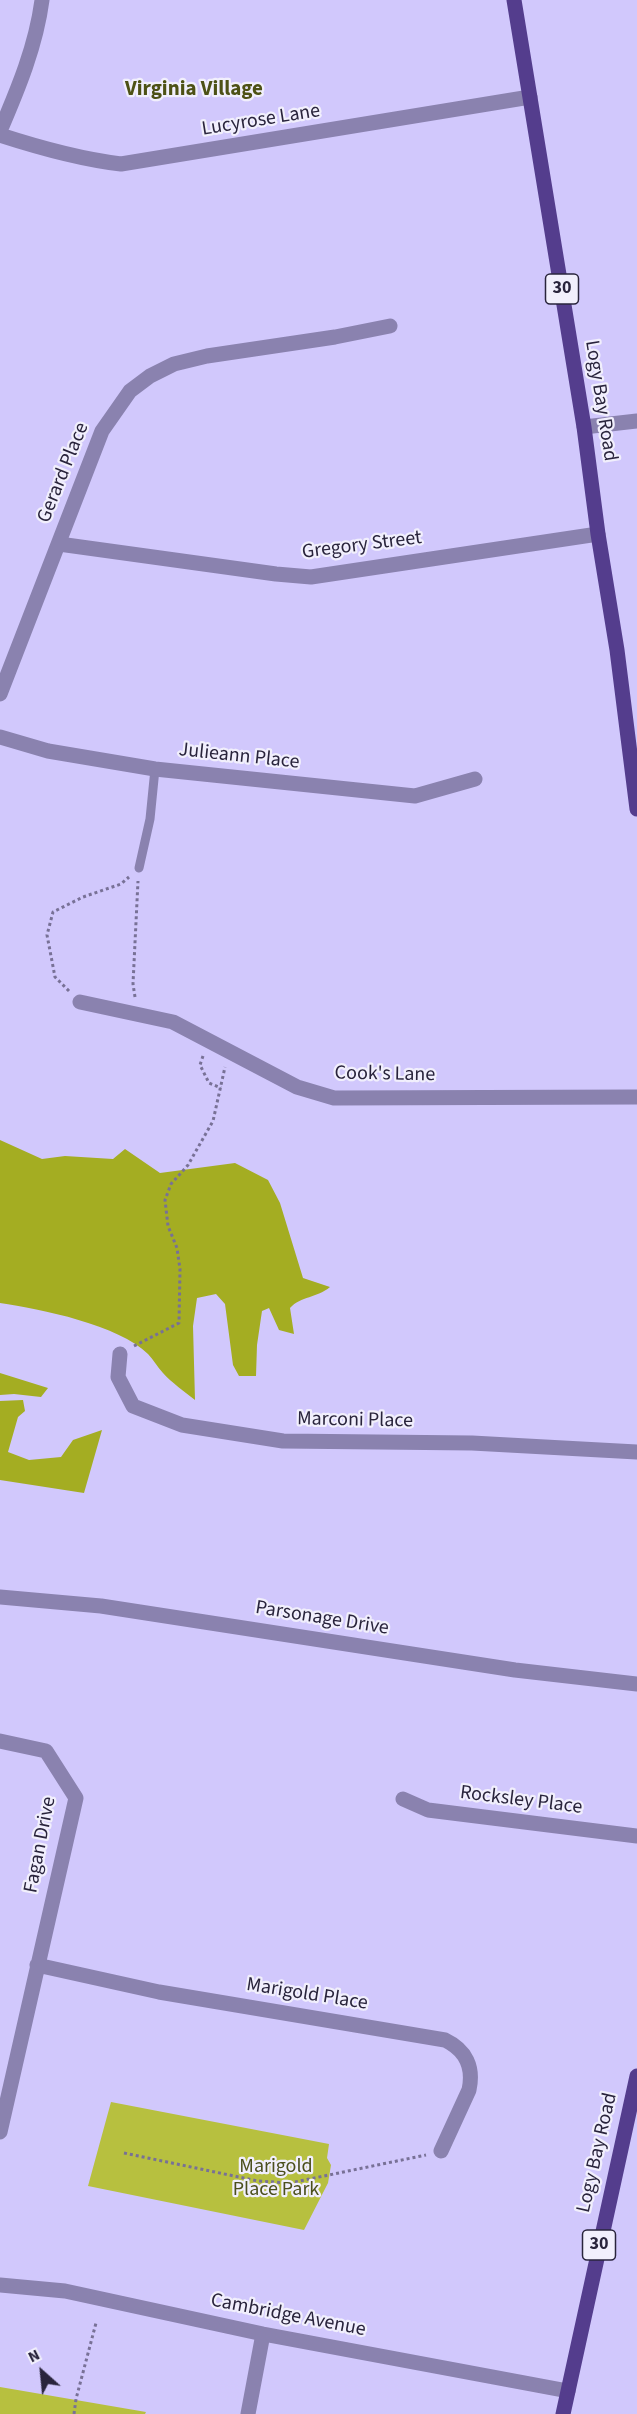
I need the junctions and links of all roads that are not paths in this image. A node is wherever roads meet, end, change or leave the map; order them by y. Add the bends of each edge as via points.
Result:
1 (42, 0) edge
2 (514, 0) edge
3 (530, 97) junction
4 (0, 133) edge
5 (390, 326) dead end
6 (637, 421) edge
7 (584, 427) junction
8 (598, 534) junction
9 (58, 544) junction
10 (0, 694) edge
11 (0, 737) edge
12 (155, 769) junction
13 (475, 779) dead end
14 (637, 809) edge
15 (139, 867) road end
16 (80, 1002) road end
17 (637, 1097) edge
18 (120, 1354) road end
19 (637, 1452) edge
20 (0, 1597) edge
21 (637, 1684) edge
22 (0, 1741) edge
23 (403, 1799) dead end
24 (637, 1836) edge
25 (37, 1965) junction
26 (637, 2076) edge
27 (0, 2132) edge
28 (441, 2151) road end
29 (0, 2285) edge
30 (263, 2334) junction
31 (568, 2391) junction
32 (248, 2414) edge
33 (563, 2414) edge

1 - 4 street via 33,42
2 - 3 main road, Logy Bay Road / 30
3 - 4 street, Lucyrose Lane via 121,164 35,147
3 - 7 main road, Logy Bay Road / 30
5 - 9 street, Gerard Place via 207,356 150,375 130,391 102,431
6 - 7 street
7 - 8 main road, Logy Bay Road / 30
8 - 9 street, Gregory Street via 311,577
8 - 14 main road, Logy Bay Road / 30
9 - 10 street, Gerard Place
11 - 12 street, Julieann Place via 48,751
12 - 13 street, Julieann Place via 415,796
12 - 15 lane via 150,819
16 - 17 street, Cook's Lane via 173,1022 297,1087 334,1098
18 - 19 street, Marconi Place via 118,1377 133,1406 182,1425 284,1441 472,1443
20 - 21 street, Parsonage Drive via 101,1606 514,1670
22 - 25 street, Fagan Drive via 46,1751 76,1798
23 - 24 street, Rocksley Place via 428,1810
25 - 27 street, Fagan Drive
25 - 28 street, Marigold Place via 150,1990 454,2044 468,2061 471,2081
26 - 31 main road, Logy Bay Road / 30
29 - 30 street, Cambridge Avenue via 65,2291
30 - 31 street, Cambridge Avenue
30 - 32 street
31 - 33 main road, Logy Bay Road / 30

